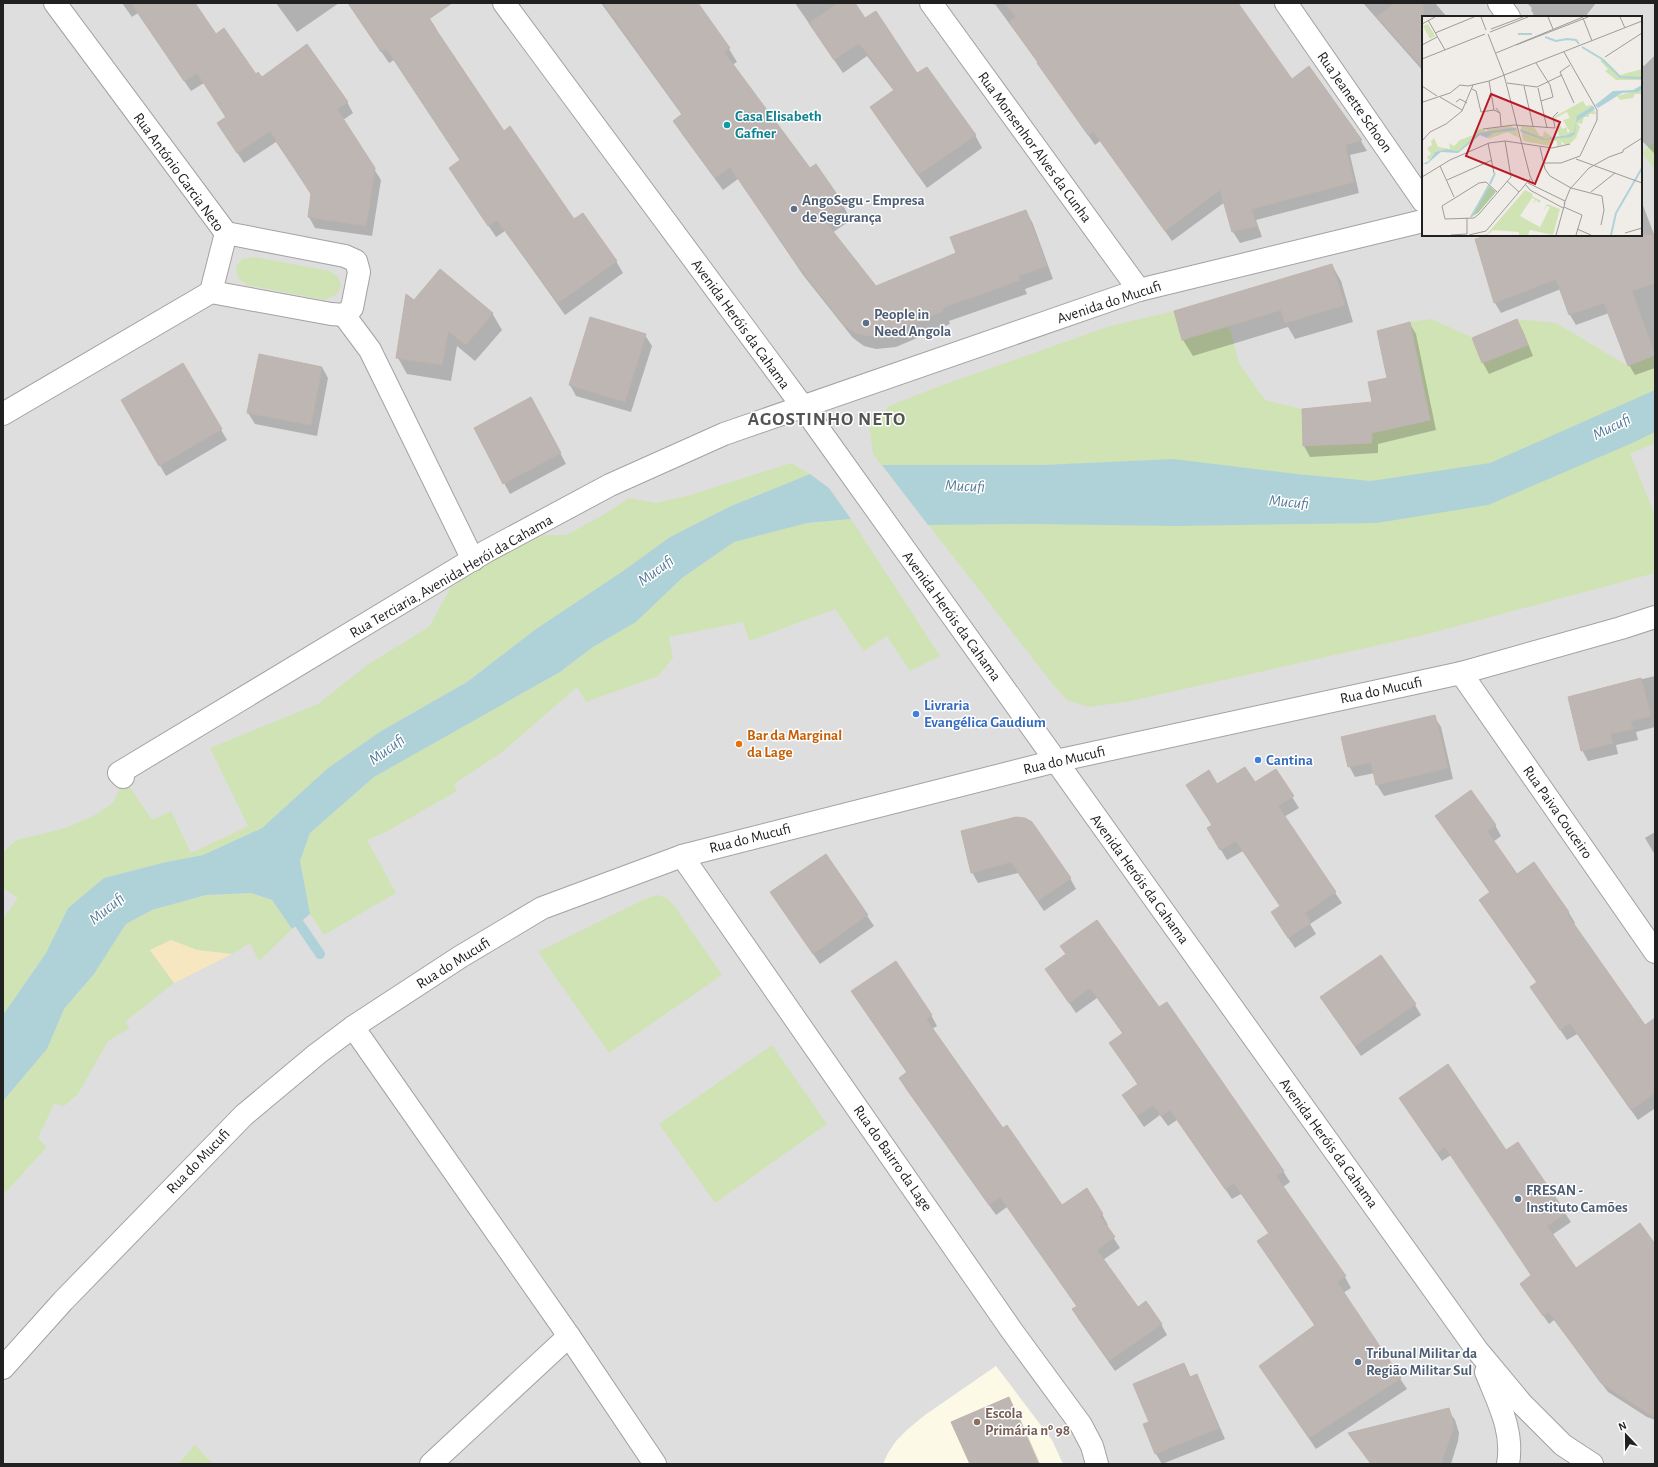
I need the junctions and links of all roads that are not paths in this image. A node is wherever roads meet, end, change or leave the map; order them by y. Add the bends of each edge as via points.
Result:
1 (56, 3) edge
2 (504, 3) edge
3 (931, 3) edge
4 (1286, 3) edge
5 (1499, 3) edge
6 (1508, 16) edge
7 (1422, 200) edge
8 (1422, 221) edge
9 (226, 233) junction
10 (1139, 290) junction
11 (211, 292) junction
12 (344, 315) junction
13 (802, 407) junction
14 (3, 414) edge
15 (472, 560) junction
16 (1655, 617) edge
17 (1461, 673) junction
18 (1056, 761) junction
19 (123, 777) dead end
20 (682, 856) junction
21 (1655, 952) edge
22 (353, 1027) junction
23 (569, 1336) junction
24 (1477, 1350) junction
25 (3, 1368) edge
26 (431, 1464) edge
27 (654, 1464) edge
28 (1097, 1464) edge
29 (1508, 1464) edge
30 (1592, 1464) edge

1 - 9 street, Rua António Garcia Neto
2 - 13 street, Avenida Heróis da Cahama
3 - 10 street, Rua Monsenhor Alves da Cunha
4 - 7 street, Rua Jeanette Schoon
5 - 6 street
8 - 10 street, Avenida do Mucufi
9 - 11 street, Rua António Garcia Neto
9 - 12 street via 345,256 356,261 359,272 352,308
10 - 13 street, Avenida do Mucufi
11 - 12 street
11 - 14 street
12 - 15 street via 370,350
13 - 15 street, Rua Terciaria, Avenida Herói da Cahama via 724,434 617,482
13 - 18 street, Avenida Heróis da Cahama
15 - 19 street, Rua Terciaria, Avenida Herói da Cahama via 119,773
16 - 17 street, Rua do Mucufi
17 - 18 street, Rua do Mucufi
17 - 21 street, Rua Paiva Couceiro
18 - 20 street, Rua do Mucufi
18 - 24 street, Avenida Heróis da Cahama
20 - 22 street, Rua do Mucufi via 542,908 460,957
20 - 28 street, Rua do Bairro da Lage via 1081,1425 1092,1446
22 - 23 street
22 - 25 street, Rua do Mucufi via 244,1115 63,1301
23 - 26 street
23 - 27 street
24 - 29 street, Avenida Heróis da Cahama via 1506,1420 1510,1452
24 - 30 street, Avenida Heróis da Cahama via 1522,1404 1563,1445

